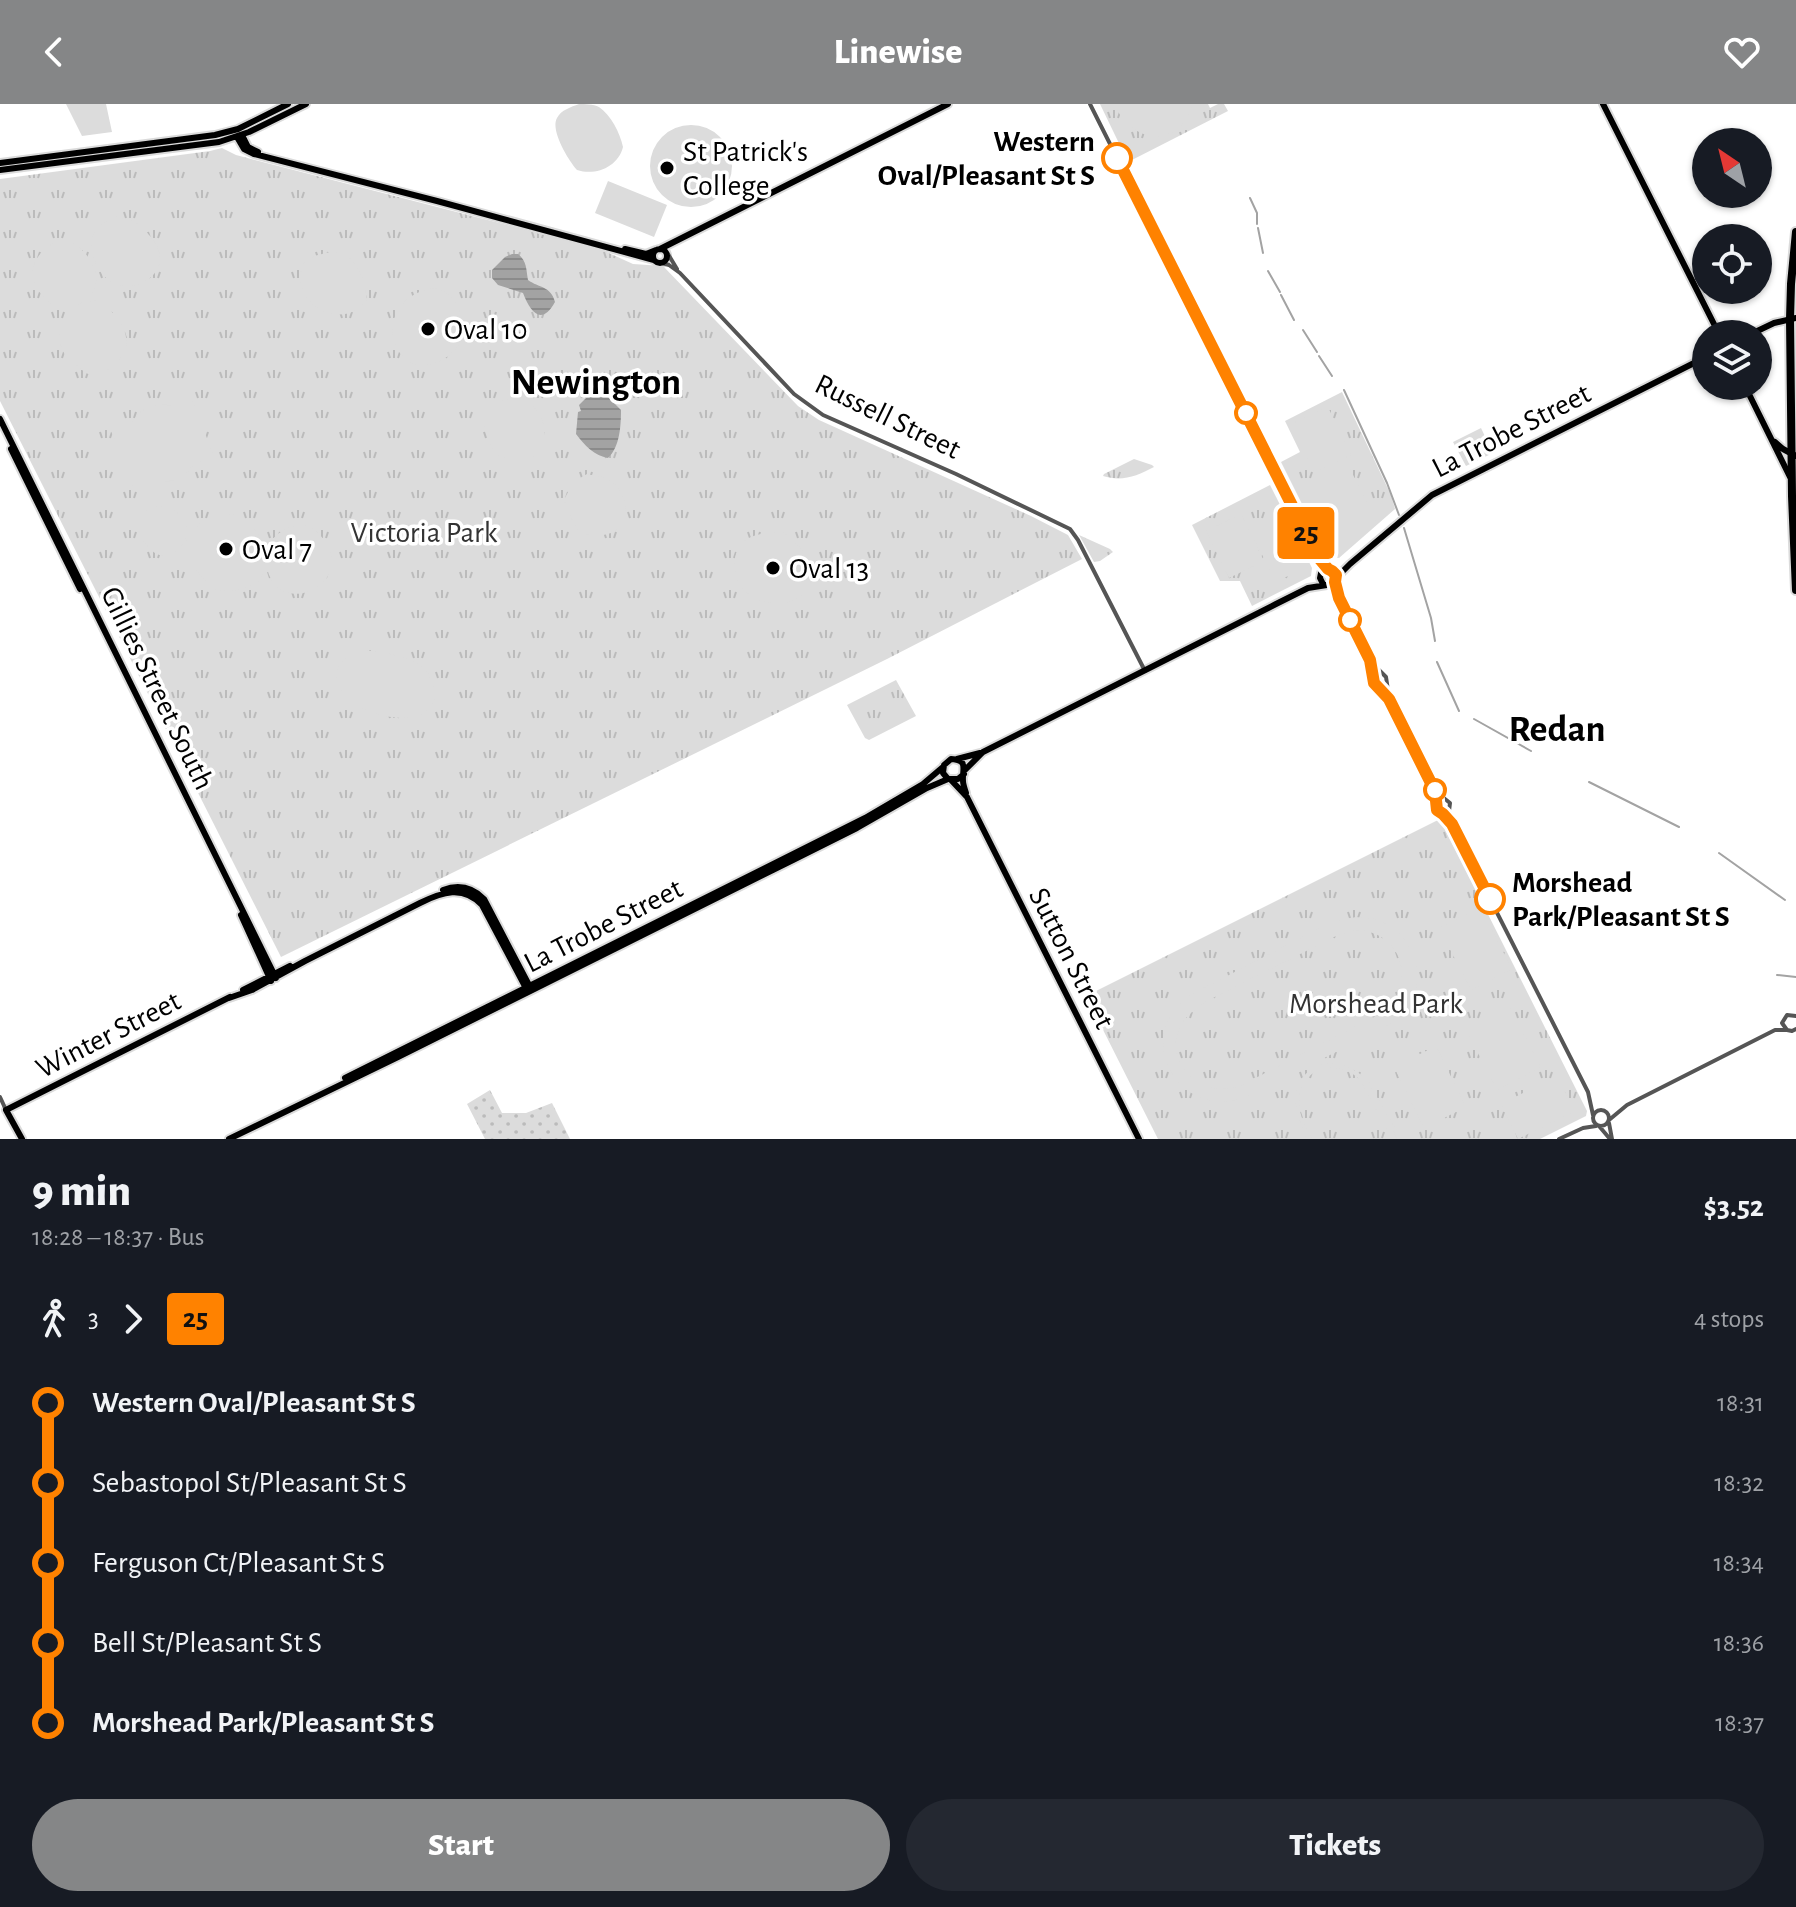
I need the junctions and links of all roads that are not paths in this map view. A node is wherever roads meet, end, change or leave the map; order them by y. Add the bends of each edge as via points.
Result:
1 (288, 104) edge
2 (306, 104) edge
3 (948, 104) edge
4 (1090, 104) edge
5 (1603, 104) edge
6 (237, 133) junction
7 (0, 163) edge
8 (0, 170) edge
9 (1796, 232) edge
10 (691, 233) junction
11 (658, 250) junction
12 (636, 254) junction
13 (668, 254) junction
14 (658, 261) junction
15 (680, 273) junction
16 (1790, 309) junction
17 (1793, 318) edge
18 (1713, 320) edge
19 (1772, 324) joint
20 (1692, 364) edge
21 (1752, 400) edge
22 (0, 419) edge
23 (1252, 427) joint
24 (0, 428) edge
25 (1771, 436) junction
26 (1794, 454) edge
27 (1275, 473) joint
28 (1792, 480) junction
29 (39, 501) junction
30 (1328, 578) junction
31 (1796, 590) edge
32 (1370, 660) junction
33 (1145, 671) junction
34 (1381, 673) junction
35 (1374, 678) junction
36 (1386, 682) junction
37 (1378, 686) junction
38 (1389, 699) junction
39 (983, 752) junction
40 (957, 759) junction
41 (943, 767) junction
42 (964, 772) junction
43 (950, 779) junction
44 (1435, 791) junction
45 (967, 797) junction
46 (1443, 799) junction
47 (1437, 802) junction
48 (1449, 811) junction
49 (1443, 814) junction
50 (1452, 824) junction
51 (218, 863) junction
52 (684, 912) junction
53 (272, 977) junction
54 (529, 989) junction
55 (1796, 1016) edge
56 (1783, 1020) junction
57 (1796, 1029) edge
58 (1775, 1030) junction
59 (1787, 1030) junction
60 (1588, 1092) junction
61 (0, 1097) edge
62 (1627, 1105) junction
63 (6, 1110) junction
64 (1604, 1110) junction
65 (1593, 1115) junction
66 (1609, 1120) junction
67 (1599, 1126) junction
68 (1574, 1131) junction
69 (21, 1139) edge
70 (229, 1139) edge
71 (1139, 1139) edge
72 (1559, 1139) edge
73 (1611, 1139) edge

1 - 6 main road
2 - 6 main road
3 - 10 main road
4 - 23 street
5 - 18 main road
6 - 7 main road
6 - 8 main road via 204,144
6 - 12 main road, Russell Street via 253,152 268,157
9 - 16 highway
10 - 11 main road
10 - 13 main road
11 - 12 main road, Russell Street
11 - 13 main road
11 - 14 main road via 653,254
12 - 14 main road, Russell Street
13 - 14 main road
13 - 15 street, Russell Street
14 - 15 street, Russell Street
15 - 33 street, Russell Street via 808,406 1070,529
16 - 17 highway
16 - 19 main road
17 - 19 main road
17 - 26 highway
20 - 30 main road, La Trobe Street via 1432,495
21 - 25 main road
22 - 29 main road, Gillies Street South
23 - 27 main road
24 - 29 main road, Gillies Street South
25 - 26 main road
25 - 28 main road
26 - 28 highway
27 - 30 street
28 - 31 highway
29 - 51 main road, Gillies Street South
30 - 32 street
30 - 33 main road
32 - 34 street
32 - 35 street
33 - 39 main road
34 - 35 street
34 - 36 street
35 - 37 street
36 - 37 street
36 - 38 street
37 - 38 street
38 - 44 street
39 - 40 main road
39 - 42 main road
40 - 41 main road
40 - 42 main road
41 - 43 main road
41 - 52 main road, La Trobe Street via 865,818
42 - 43 main road
42 - 45 main road, Sutton Street
43 - 45 main road, Sutton Street
43 - 52 main road, La Trobe Street
44 - 46 street
44 - 47 street
45 - 71 main road, Sutton Street
46 - 47 street
46 - 48 street via 1450,803
47 - 49 street
48 - 49 street
48 - 50 street
49 - 50 street
50 - 60 street
51 - 53 main road, Gillies Street South
51 - 53 main road, Gillies Street South
52 - 54 main road, La Trobe Street
53 - 54 main road, Winter Street via 451,887 461,887 487,902
53 - 63 main road, Winter Street
54 - 70 main road, La Trobe Street
55 - 56 street
56 - 58 street
56 - 59 street
57 - 59 street
58 - 59 street
58 - 62 street
60 - 64 street
60 - 65 street
61 - 63 street
62 - 64 street
62 - 66 street
63 - 69 main road
64 - 65 street
64 - 66 street
65 - 67 street
65 - 68 street
66 - 67 street
66 - 73 street
67 - 68 street
67 - 73 street
68 - 72 street

